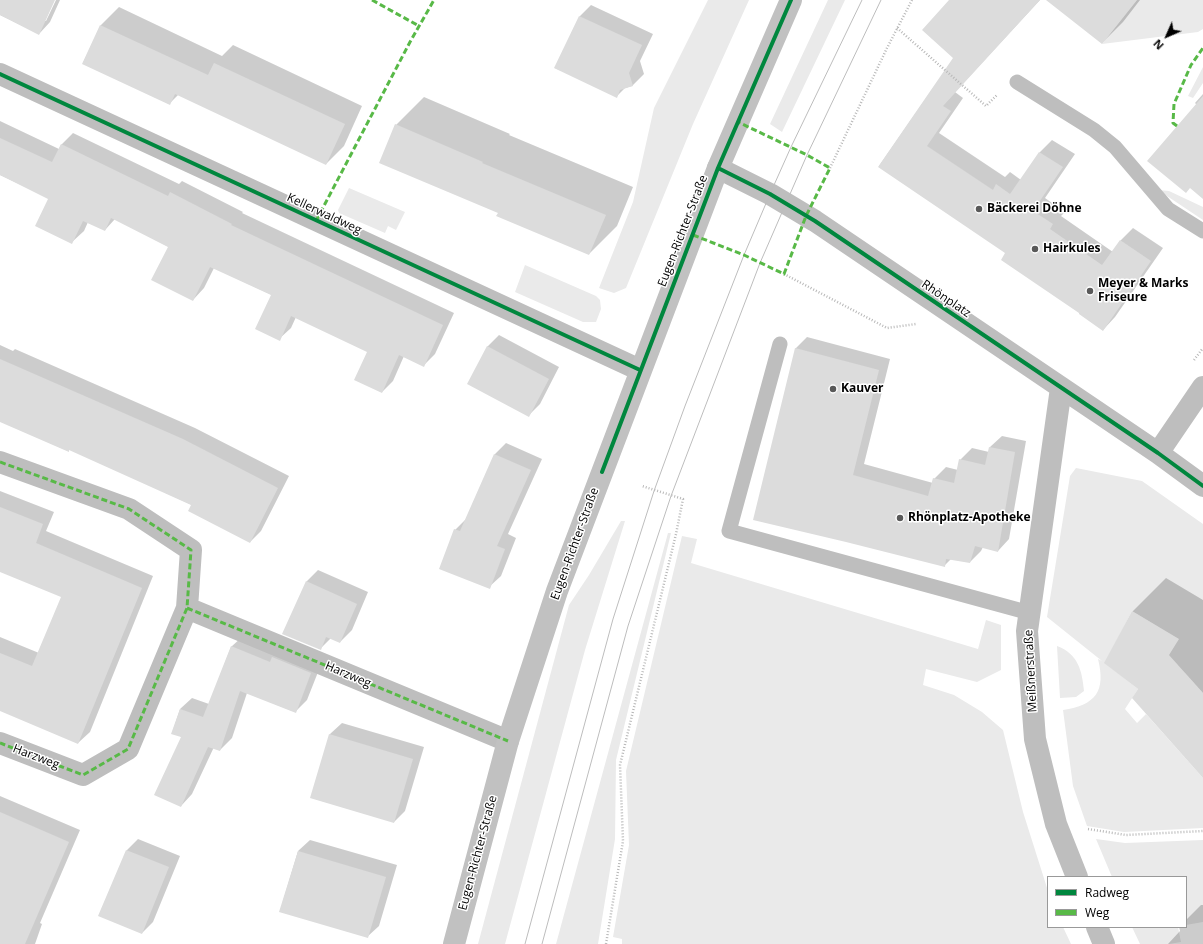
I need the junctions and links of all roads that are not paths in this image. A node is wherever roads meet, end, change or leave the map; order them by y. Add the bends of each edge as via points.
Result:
1 (791, 0) edge
2 (0, 74) edge
3 (1017, 82) road end
4 (718, 168) junction
5 (1203, 231) edge
6 (780, 344) dead end
7 (640, 370) junction
8 (1203, 387) edge
9 (1061, 388) junction
10 (1158, 453) junction
11 (0, 462) edge
12 (1203, 486) edge
13 (187, 608) junction
14 (1030, 613) junction
15 (508, 741) junction
16 (0, 743) edge
17 (1077, 876) edge
18 (1097, 928) edge
19 (454, 944) edge
20 (1104, 944) edge

1 - 4 main road, Eugen-Richter-Straße
2 - 7 street, Kellerwaldweg
3 - 5 lane via 1094,130 1115,147 1168,209
4 - 7 main road, Eugen-Richter-Straße
4 - 9 street, Rhönplatz via 770,194 806,216
6 - 14 lane via 729,531
7 - 15 main road, Eugen-Richter-Straße via 557,591
8 - 10 street
9 - 10 street, Rhönplatz
9 - 14 street, Meißnerstraße
10 - 12 street, Rhönplatz
11 - 13 street, Harzweg via 129,509 191,550
13 - 15 street, Harzweg
13 - 16 street, Harzweg via 128,750 83,775
14 - 17 street, Meißnerstraße via 1028,632 1035,739 1056,824
15 - 19 main road, Eugen-Richter-Straße
18 - 20 street

